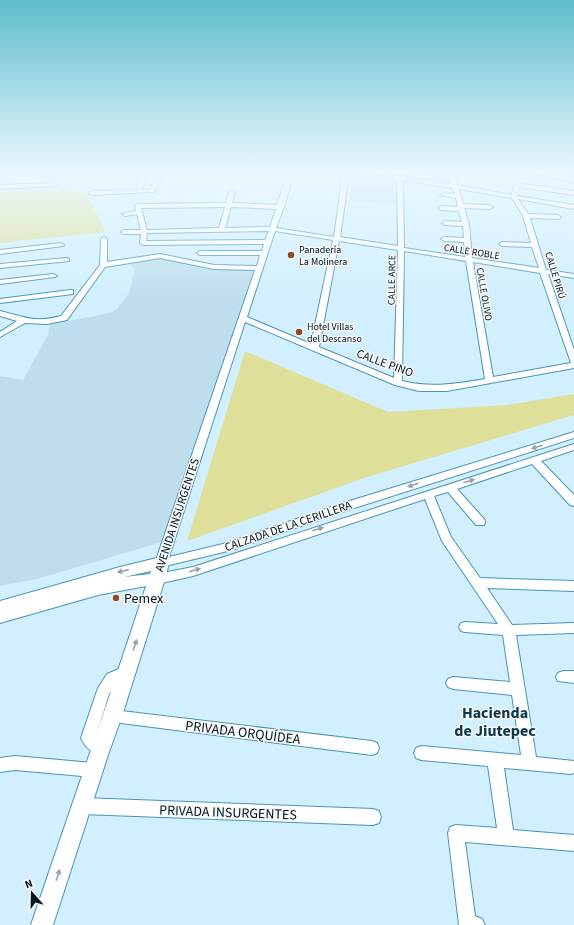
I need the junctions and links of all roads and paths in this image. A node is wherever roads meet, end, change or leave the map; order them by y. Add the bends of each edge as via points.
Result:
1 (140, 216) edge
2 (226, 216) edge
3 (278, 216) edge
4 (339, 216) edge
5 (401, 216) edge
6 (464, 216) edge
7 (526, 216) edge
8 (531, 216) edge
9 (558, 217) dead end
10 (445, 223) dead end
11 (466, 224) junction
12 (273, 229) junction
13 (222, 230) junction
14 (144, 231) junction
15 (124, 232) dead end
16 (336, 238) junction
17 (104, 239) dead end
18 (444, 239) dead end
19 (467, 240) junction
20 (269, 242) junction
21 (502, 244) dead end
22 (62, 245) dead end
23 (536, 245) junction
24 (401, 249) junction
25 (0, 252) edge
26 (200, 253) dead end
27 (265, 253) junction
28 (67, 260) dead end
29 (469, 261) junction
30 (103, 265) junction
31 (0, 266) edge
32 (259, 268) junction
33 (543, 271) junction
34 (53, 276) dead end
35 (574, 276) edge
36 (0, 282) edge
37 (70, 292) dead end
38 (0, 301) edge
39 (0, 313) edge
40 (243, 318) junction
41 (22, 322) junction
42 (0, 335) edge
43 (314, 349) junction
44 (574, 362) edge
45 (574, 365) edge
46 (489, 379) junction
47 (398, 383) junction
48 (574, 435) edge
49 (573, 449) edge
50 (534, 460) junction
51 (450, 487) junction
52 (428, 494) junction
53 (574, 502) edge
54 (480, 522) dead end
55 (159, 571) junction
56 (478, 583) junction
57 (574, 586) edge
58 (0, 607) edge
59 (0, 616) edge
60 (465, 627) dead end
61 (574, 628) edge
62 (509, 630) junction
63 (126, 672) junction
64 (453, 683) dead end
65 (518, 689) junction
66 (113, 716) junction
67 (372, 748) dead end
68 (100, 749) junction
69 (421, 753) dead end
70 (495, 760) junction
71 (530, 763) junction
72 (0, 765) edge
73 (571, 767) dead end
74 (93, 770) junction
75 (82, 806) junction
76 (373, 817) dead end
77 (506, 838) junction
78 (574, 843) edge
79 (42, 925) edge
80 (468, 925) edge
81 (476, 925) edge

1 - 14 street
2 - 13 street
3 - 12 street, AVENIDA INSURGENTES
4 - 16 street
5 - 24 street, CALLE ARCE
6 - 11 street, CALLE OLIVO
7 - 23 street, CALLE PIRÚ
8 - 9 street
10 - 11 street
11 - 19 street, CALLE OLIVO
12 - 13 street, CALLE ROBLE
12 - 16 street, CALLE ROBLE
12 - 20 street, AVENIDA INSURGENTES
13 - 14 street, CALLE ROBLE
14 - 15 street, CALLE ROBLE
14 - 20 street via 143,243
16 - 24 street, CALLE ROBLE
16 - 43 street
17 - 30 street
18 - 19 street
19 - 29 street, CALLE OLIVO
20 - 27 street, AVENIDA INSURGENTES
21 - 23 street
22 - 25 street
23 - 33 street, CALLE PIRÚ
24 - 29 street, CALLE ROBLE
24 - 47 street, CALLE ARCE
26 - 27 street
27 - 32 street, AVENIDA INSURGENTES
28 - 31 street
29 - 33 street, CALLE ROBLE
29 - 46 street, CALLE OLIVO
30 - 32 street via 160,256 214,267
30 - 41 street via 64,318
32 - 40 street, AVENIDA INSURGENTES
33 - 35 street, CALLE ROBLE
33 - 44 street, CALLE PIRÚ
34 - 36 street
37 - 38 street
39 - 41 street
40 - 43 street, CALLE PINO
40 - 55 street, AVENIDA INSURGENTES
41 - 42 street
43 - 47 street, CALLE PINO
45 - 46 street, CALLE PINO
46 - 47 street, CALLE PINO via 446,388 419,388
48 -> 55 street, CALZADA DE LA CERILLERA via 344,507
49 - 50 street, CALZADA DE LA CERILLERA
51 -> 50 street, CALZADA DE LA CERILLERA
50 - 53 street
51 - 52 street, CALZADA DE LA CERILLERA
51 - 54 street
55 -> 52 street, CALZADA DE LA CERILLERA via 193,571
52 - 56 street via 446,538
55 -> 58 main road, CALZADA DE LA CERILLERA via 119,571
55 - 59 main road, CALZADA DE LA CERILLERA via 137,580
63 -> 55 main road, AVENIDA INSURGENTES
56 - 57 street
56 - 62 street
60 - 62 street
61 - 62 street
62 - 65 street
63 - 66 main road, AVENIDA INSURGENTES
63 - 68 street via 112,678 103,692 88,738
64 - 65 street
65 - 71 street
66 - 67 street, PRIVADA ORQUÍDEA
66 - 68 main road, AVENIDA INSURGENTES
68 - 74 main road, AVENIDA INSURGENTES
69 - 70 street
70 - 71 street
70 - 77 street
71 - 73 street
72 - 74 street via 15,763
74 - 75 main road, AVENIDA INSURGENTES
75 - 76 street, PRIVADA INSURGENTES
79 -> 75 main road, AVENIDA INSURGENTES
77 - 78 street
77 - 80 street via 456,833
80 - 81 street

